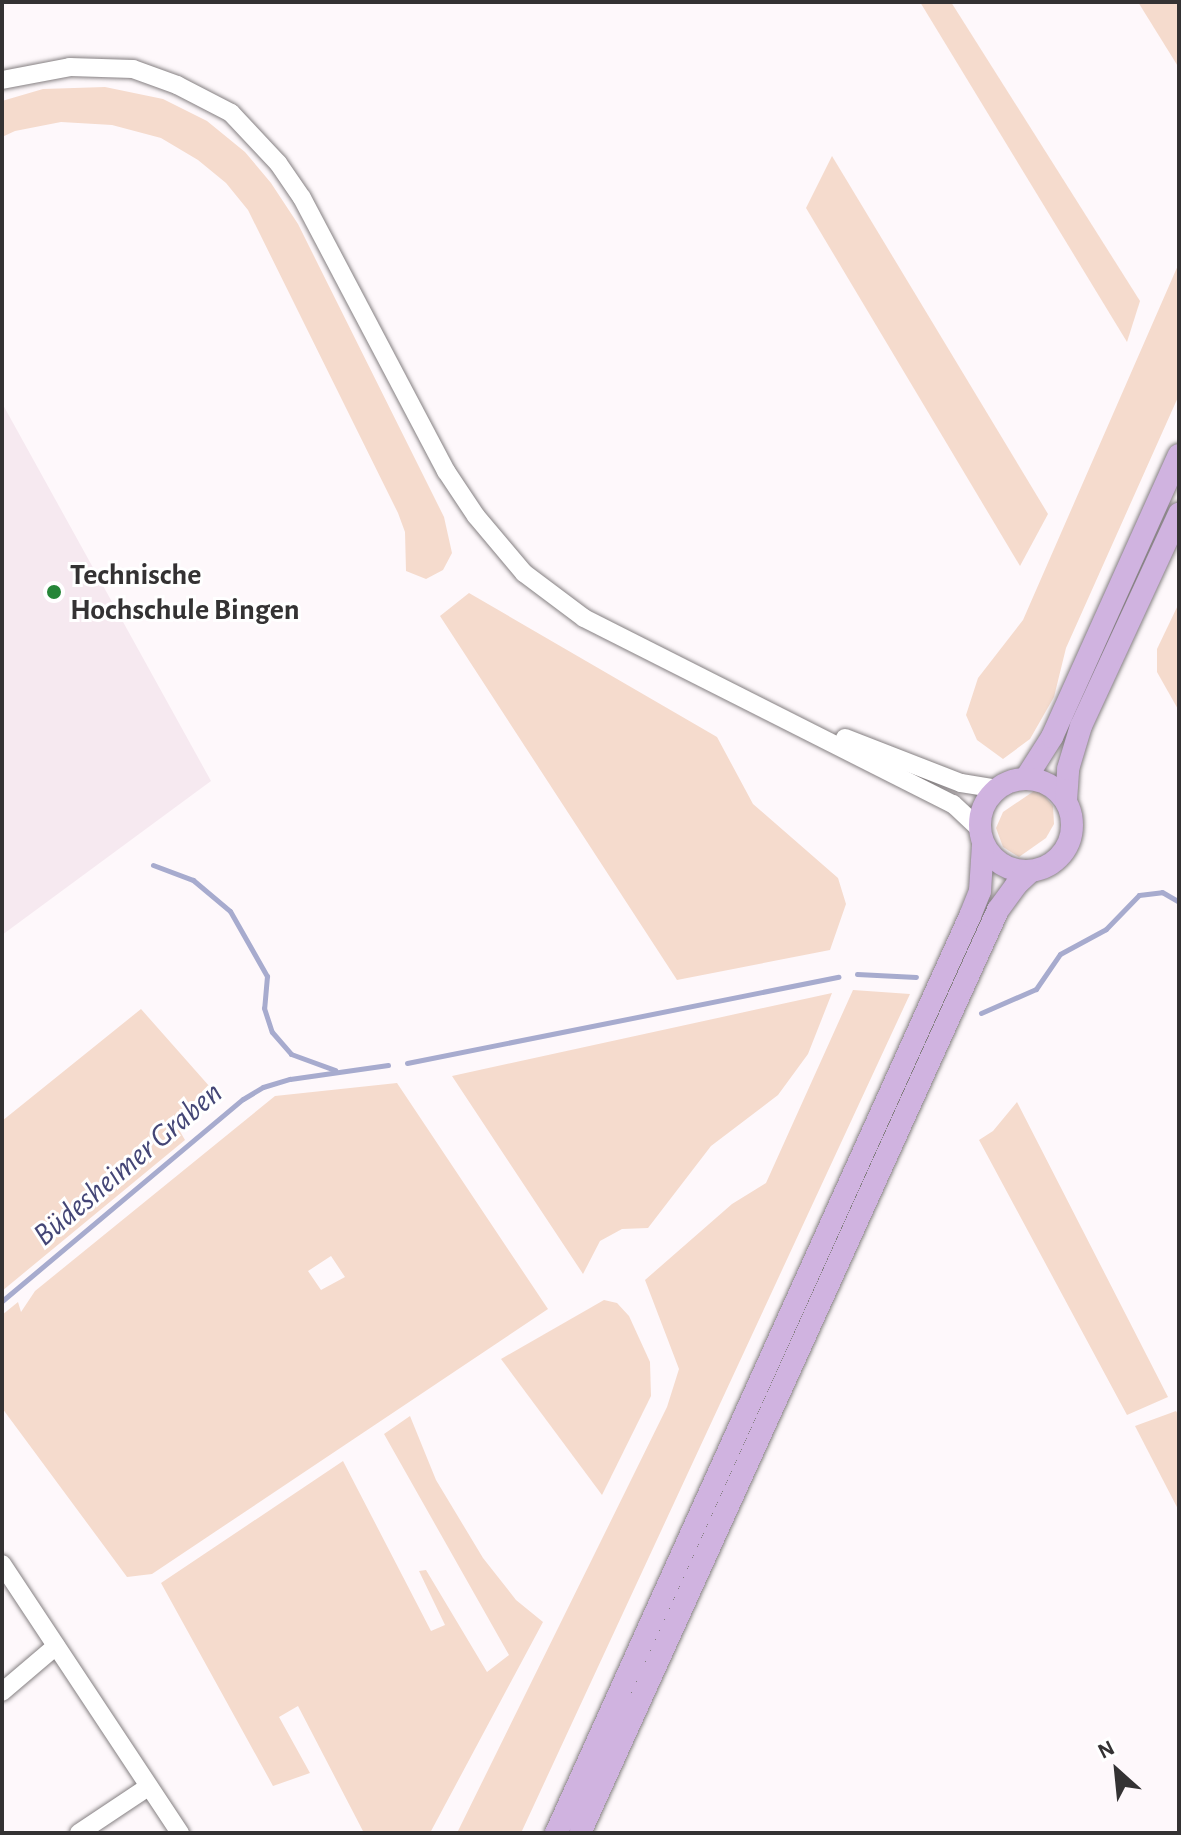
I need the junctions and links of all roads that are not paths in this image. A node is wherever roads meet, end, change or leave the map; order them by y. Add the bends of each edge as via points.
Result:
1 (2, 80) edge
2 (1179, 455) edge
3 (1179, 514) edge
4 (771, 710) junction
5 (1026, 778) junction
6 (998, 789) junction
7 (1066, 801) junction
8 (981, 836) junction
9 (1030, 872) junction
10 (2, 1564) edge
11 (56, 1646) junction
12 (2, 1692) edge
13 (148, 1787) junction
14 (79, 1833) edge
15 (180, 1833) edge
16 (556, 1833) edge
17 (580, 1833) edge

1 - 4 street via 70,67 133,69 231,113 278,163 302,198 446,471 504,551 545,591 584,618
2 - 5 main road via 1052,737
3 - 7 main road via 1081,726 1069,760
4 - 6 street via 961,783
4 - 8 street via 953,804
5 - 6 main road
5 - 7 main road via 1045,782
6 - 8 main road via 983,808
7 - 9 main road via 1073,826 1064,852
8 - 9 main road via 998,862
8 - 16 main road via 980,891 970,916
9 - 17 main road via 998,910
10 - 11 street
11 - 12 street
11 - 13 street
13 - 14 street
13 - 15 street

